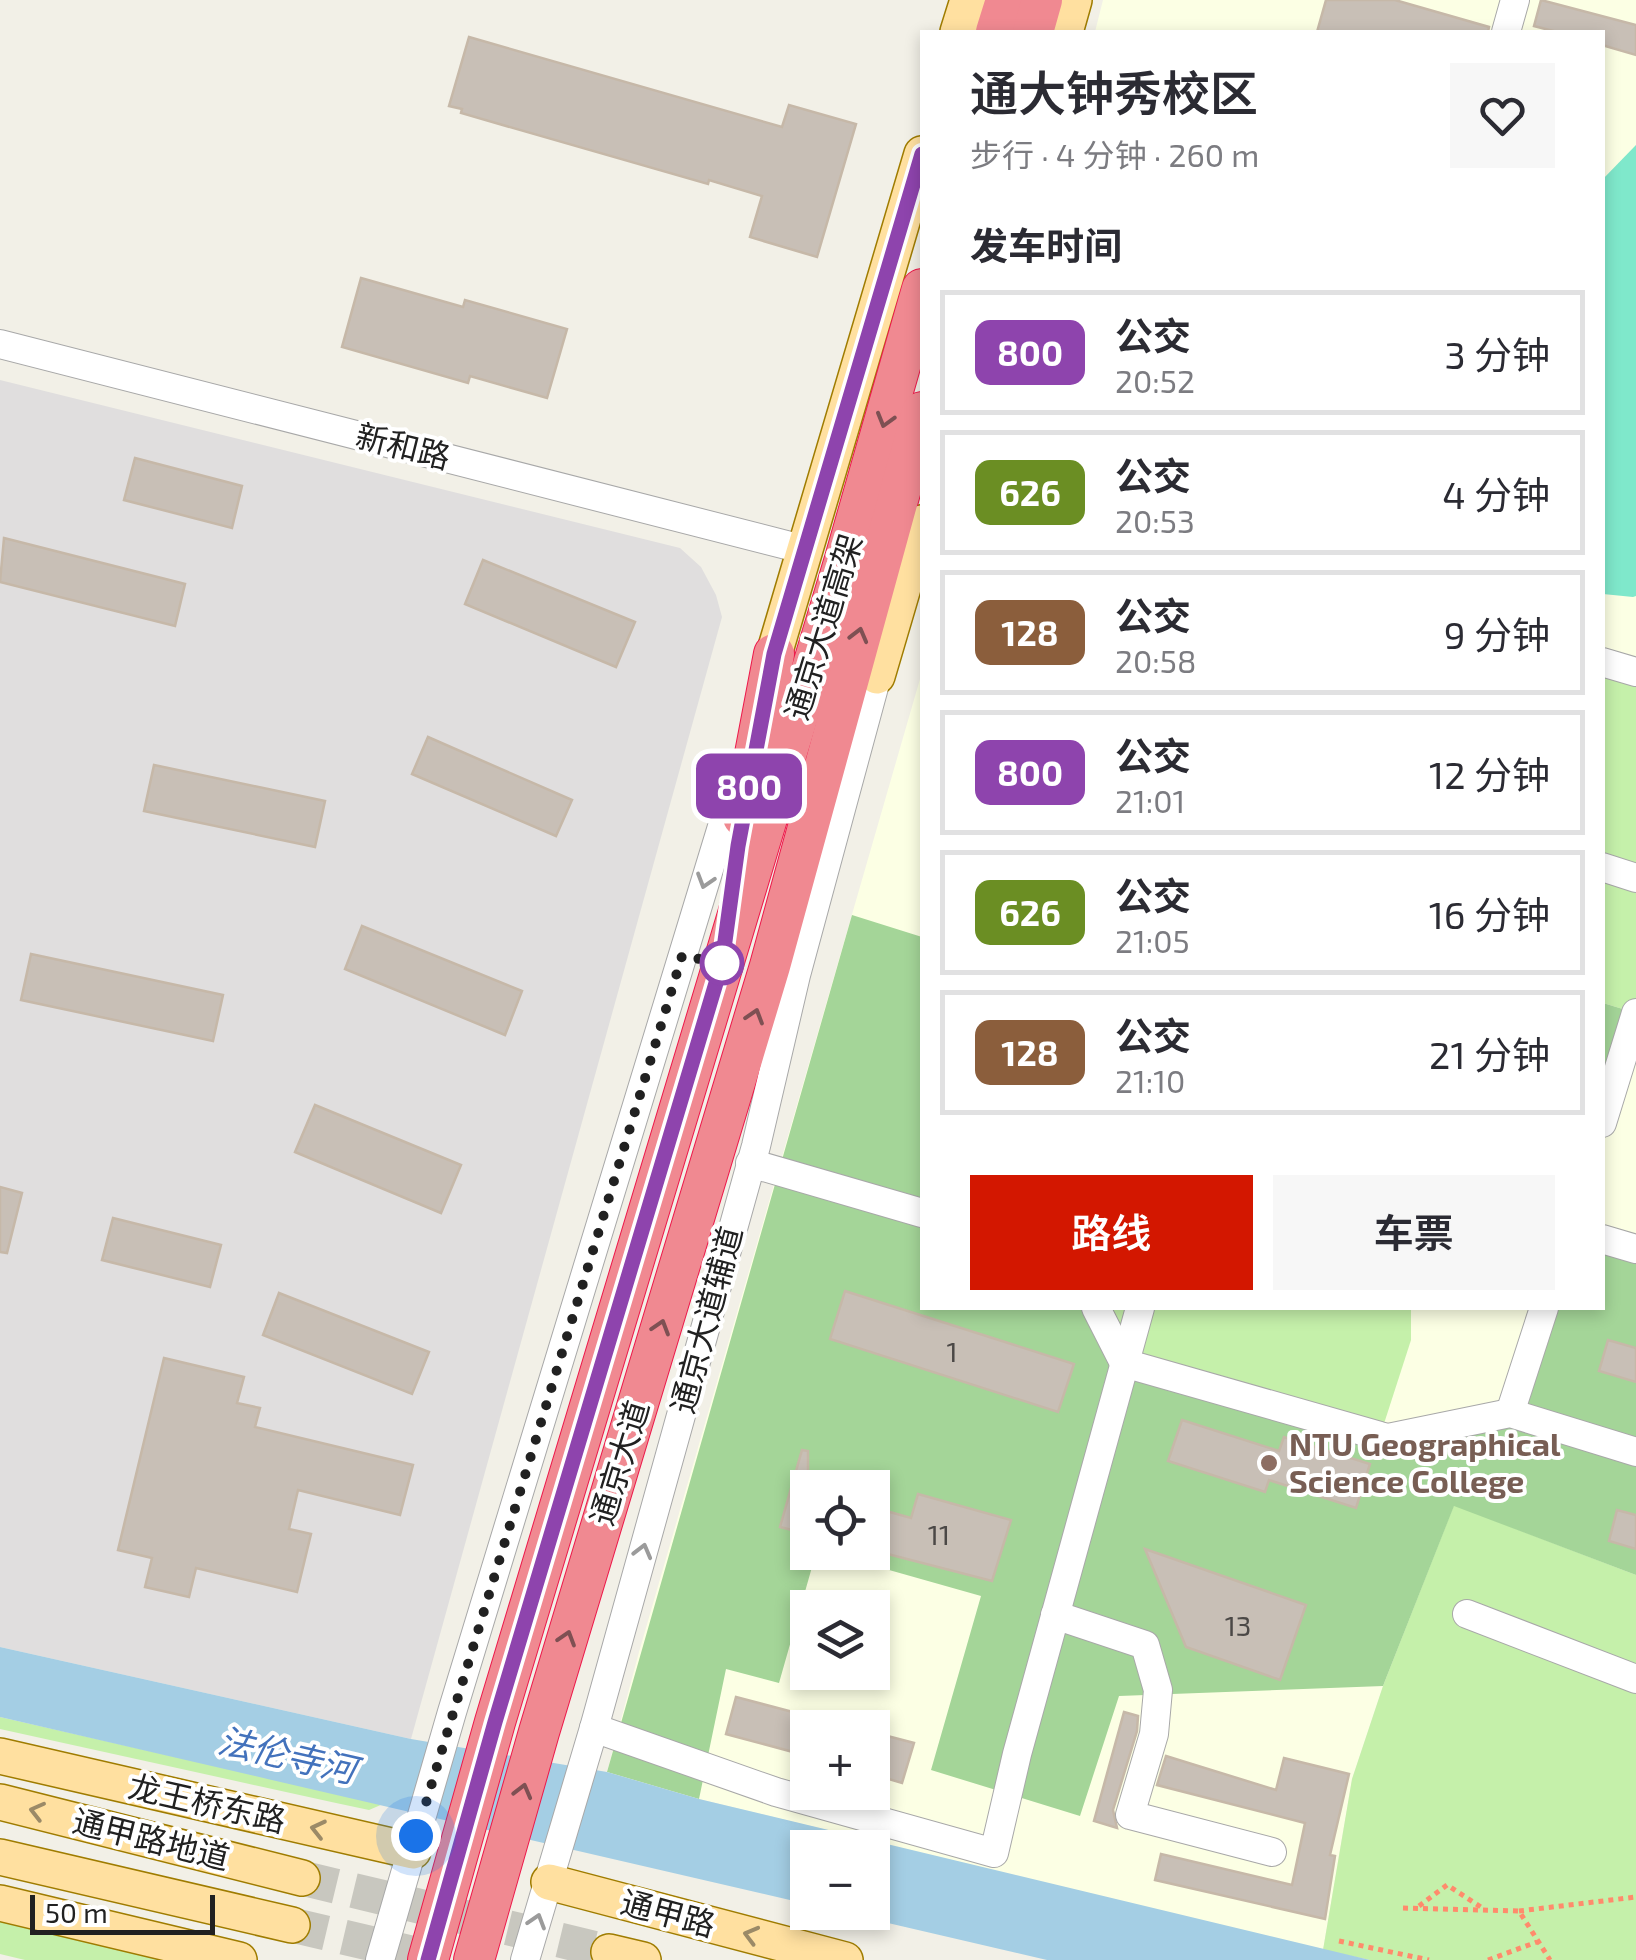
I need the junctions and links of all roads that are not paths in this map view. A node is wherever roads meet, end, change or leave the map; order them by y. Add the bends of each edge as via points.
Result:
1 (968, 0) edge
2 (1006, 0) edge
3 (1042, 0) edge
4 (1074, 0) edge
5 (1515, 0) edge
6 (959, 30) edge
7 (997, 30) edge
8 (1034, 30) edge
9 (1066, 30) edge
10 (1507, 30) edge
11 (920, 161) edge
12 (917, 308) edge
13 (0, 344) edge
14 (920, 419) edge
15 (920, 531) edge
16 (806, 550) junction
17 (774, 654) junction
18 (1605, 663) edge
19 (1636, 672) edge
20 (876, 676) junction
21 (1605, 868) edge
22 (1636, 878) edge
23 (722, 963) junction
24 (770, 966) junction
25 (1636, 1013) edge
26 (1605, 1113) edge
27 (750, 1163) junction
28 (920, 1211) edge
29 (1605, 1240) edge
30 (1636, 1250) edge
31 (1097, 1310) edge
32 (1139, 1310) edge
33 (1543, 1310) edge
34 (1124, 1362) junction
35 (1510, 1413) junction
36 (1636, 1452) edge
37 (1468, 1614) dead end
38 (1055, 1615) junction
39 (1636, 1680) edge
40 (591, 1737) junction
41 (0, 1756) edge
42 (0, 1802) edge
43 (415, 1844) junction
44 (1272, 1852) dead end
45 (0, 1856) edge
46 (551, 1873) junction
47 (302, 1878) tunnel mouth
48 (0, 1903) edge
49 (292, 1925) tunnel mouth
50 (609, 1952) dead end
51 (239, 1960) edge
52 (380, 1960) edge
53 (428, 1960) edge
54 (474, 1960) edge
55 (525, 1960) edge
56 (643, 1960) edge
57 (846, 1960) edge

1 - 6 main road
2 - 7 highway
3 - 8 highway
4 - 9 main road
5 - 10 street
11 - 16 main road
12 -> 23 highway, 通京大道高架
13 - 16 street, 新和路
24 -> 14 highway, 通京大道高架
15 - 20 main road
16 - 17 main road
17 - 23 highway
17 -> 43 street
18 - 19 street
20 - 24 highway
20 - 27 street, 通京大道辅道
21 - 22 street
23 - 53 highway, 通京大道
54 -> 24 highway, 通京大道
25 - 26 street
27 - 28 street
40 -> 27 street, 通京大道辅道
29 - 30 street
31 - 34 street
32 - 34 street
33 - 35 street
34 - 35 street via 1388,1438
34 - 38 street
35 - 36 street
37 - 39 street
38 - 40 street via 994,1853
38 - 44 street via 1145,1645 1158,1690 1154,1734 1130,1815
40 - 46 street, 通京大道辅道
43 -> 41 main road, 龙王桥东路
47 -> 42 main road, 通甲路地道
43 - 52 street
45 - 49 main road, 通甲路地道
55 -> 46 street, 通京大道辅道
57 -> 46 main road, 通甲路
48 - 51 main road
50 - 56 main road

